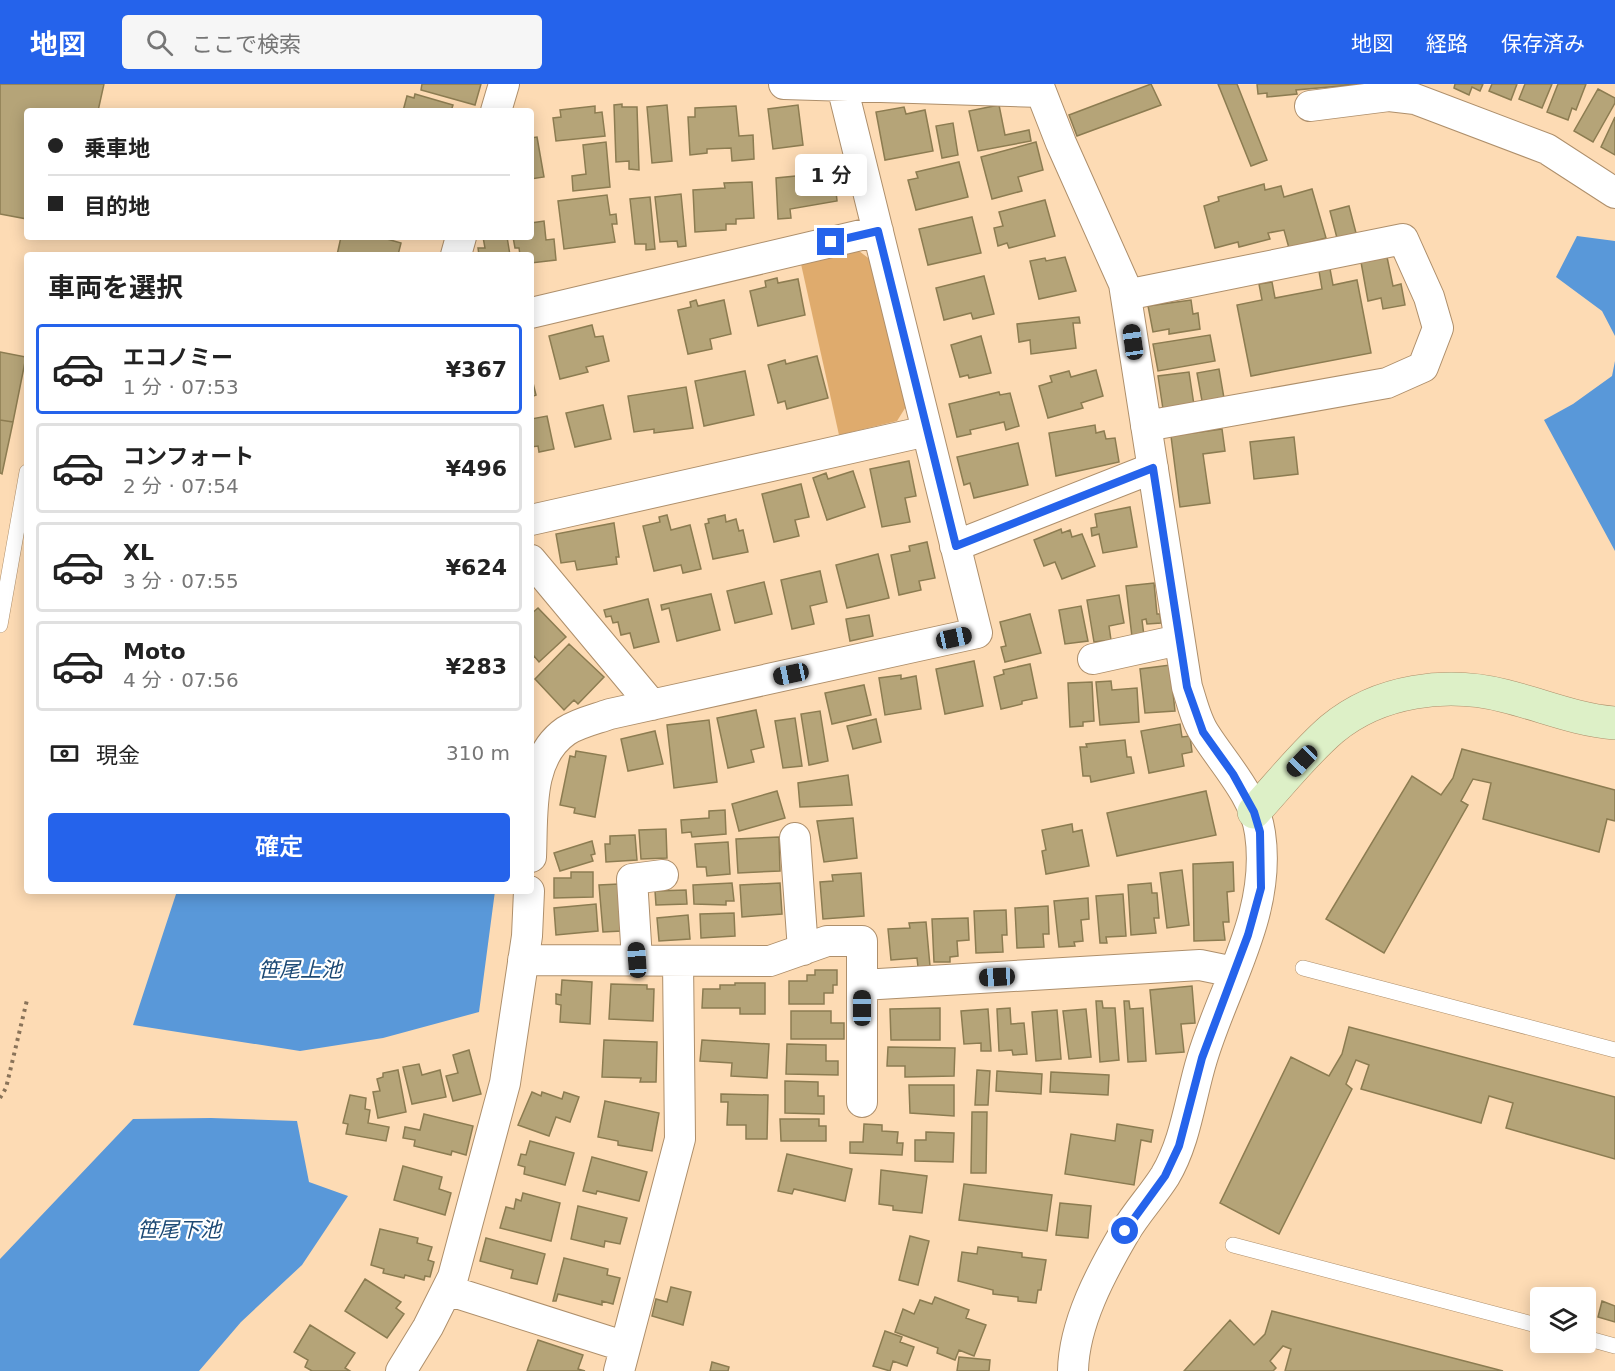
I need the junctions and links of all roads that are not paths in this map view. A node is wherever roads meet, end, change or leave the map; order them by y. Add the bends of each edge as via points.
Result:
1 (504, 84) edge
2 (784, 84) edge
3 (842, 86) junction
4 (1040, 88) edge
5 (1389, 90) edge
6 (1310, 106) dead end
7 (497, 108) edge
8 (1615, 193) edge
9 (878, 231) junction
10 (1126, 294) junction
11 (534, 312) edge
12 (1146, 426) junction
13 (927, 431) junction
14 (1153, 468) junction
15 (24, 489) edge
16 (534, 519) edge
17 (956, 546) junction
18 (534, 564) edge
19 (0, 625) edge
20 (1179, 640) junction
21 (1093, 658) dead end
22 (652, 705) junction
23 (1615, 723) edge
24 (534, 802) edge
25 (1254, 812) junction
26 (795, 838) dead end
27 (663, 875) dead end
28 (529, 894) edge
29 (803, 950) junction
30 (524, 960) junction
31 (637, 960) junction
32 (678, 961) junction
33 (1303, 968) dead end
34 (1234, 972) junction
35 (862, 985) junction
36 (1615, 1050) edge
37 (862, 1102) dead end
38 (1233, 1245) dead end
39 (447, 1290) junction
40 (1530, 1323) edge
41 (1596, 1341) edge
42 (1615, 1346) edge
43 (621, 1359) edge
44 (401, 1371) edge
45 (1073, 1371) edge

1 - 7 street
2 - 3 street
3 - 4 street
3 - 9 street
4 - 10 street
5 - 6 street
5 - 8 street via 1547,149
9 - 11 street
9 - 13 street
10 - 12 street
10 - 12 street via 1403,239 1438,328 1423,367 1387,383
12 - 14 street
13 - 16 street
13 - 17 street
14 - 17 street
14 - 20 street
15 - 19 lane
17 - 22 street via 977,633
18 - 22 street
20 - 21 street
20 - 25 street via 1187,687 1203,732
22 - 24 street via 610,714 567,730 547,750 535,784
23 - 25 street via 1552,711 1504,696 1462,690 1418,690 1374,705 1333,729
25 - 34 street via 1260,832 1261,888
26 - 29 street
27 - 31 street via 632,879
28 - 30 street
29 - 32 street via 770,961
29 - 35 street via 827,941 862,941
30 - 31 street
30 - 39 street via 505,1083
31 - 32 street
32 - 43 street via 680,1139
33 - 36 lane
34 - 35 street via 1200,965
34 - 45 street via 1202,1058 1179,1146 1165,1176 1125,1231 1087,1307
35 - 37 street
38 - 40 lane
39 - 43 street
39 - 44 street
41 - 42 lane

